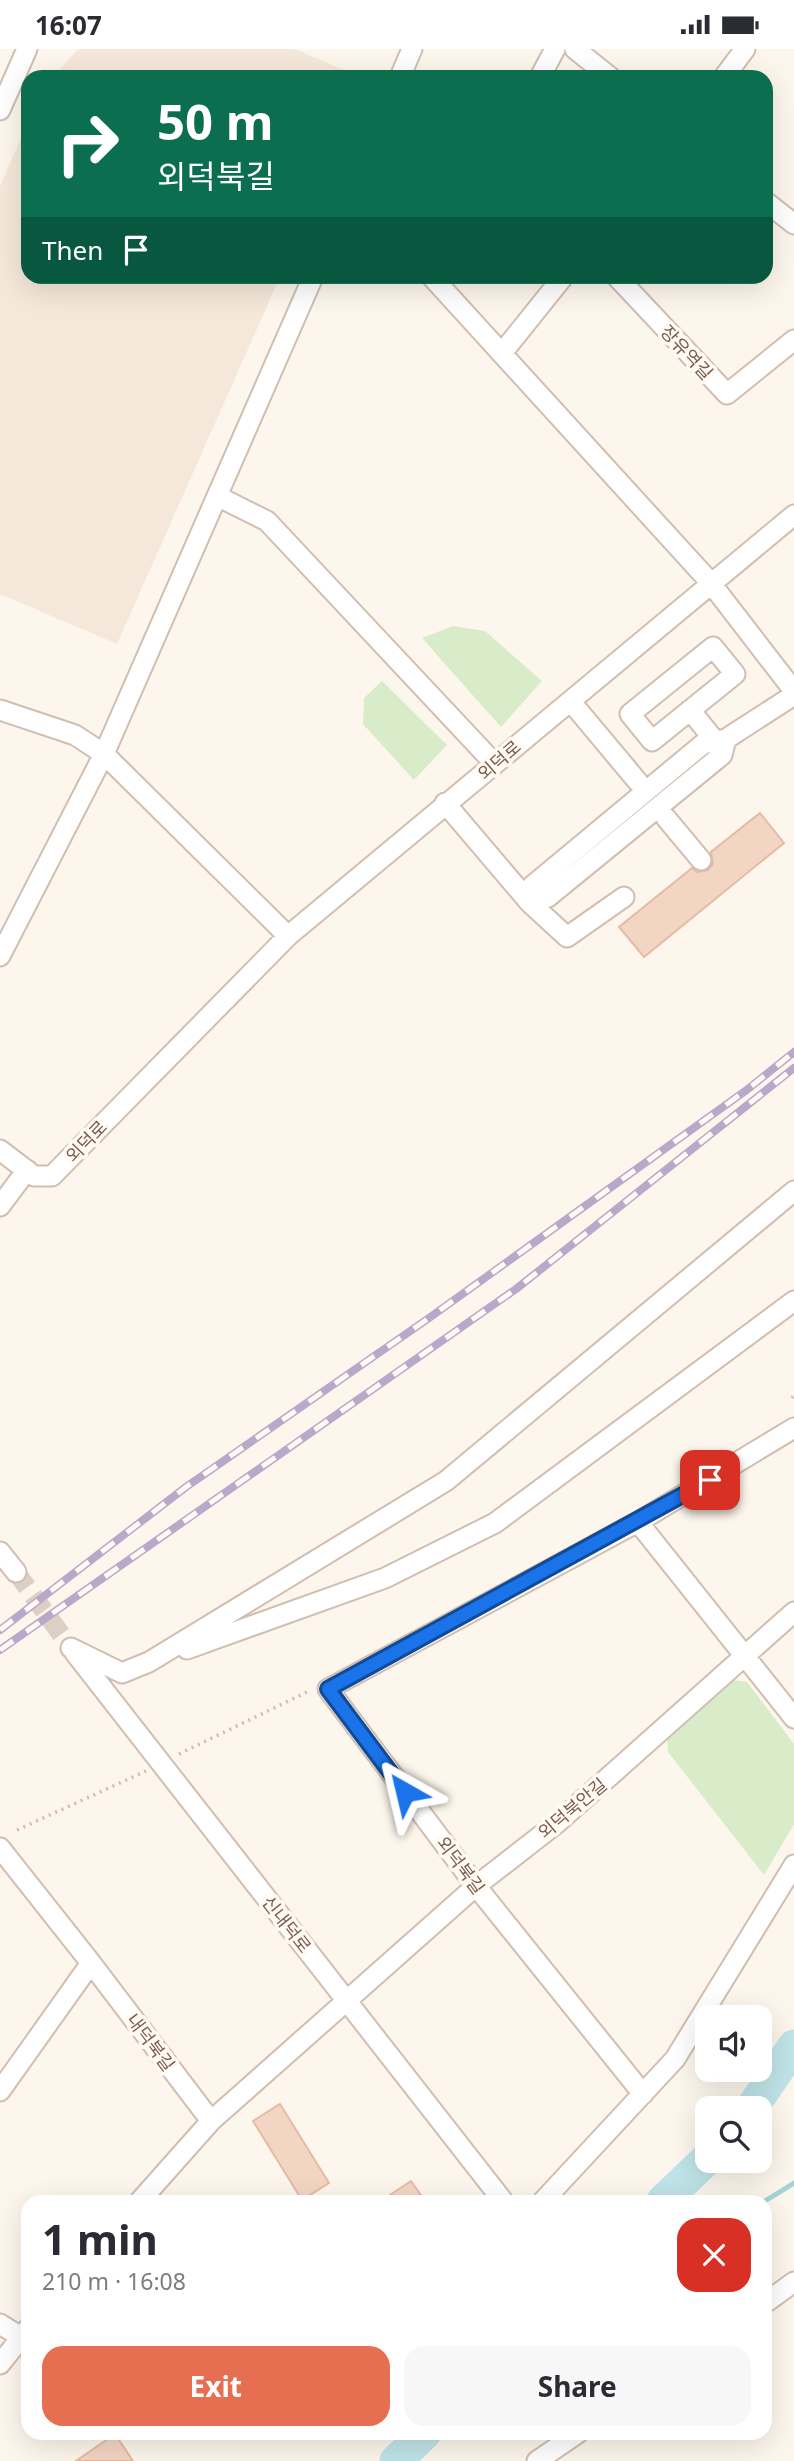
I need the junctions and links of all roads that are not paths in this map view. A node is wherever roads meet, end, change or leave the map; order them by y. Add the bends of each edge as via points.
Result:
1 (27, 49) edge
2 (412, 49) edge
3 (555, 49) edge
4 (575, 49) edge
5 (745, 49) edge
6 (403, 70) edge
7 (544, 70) edge
8 (601, 70) edge
9 (729, 70) edge
10 (0, 110) edge
11 (773, 208) edge
12 (794, 224) edge
13 (310, 284) edge
14 (438, 284) edge
15 (557, 284) edge
16 (624, 284) edge
17 (794, 340) edge
18 (502, 353) junction
19 (216, 496) junction
20 (794, 515) edge
21 (710, 582) junction
22 (794, 693) edge
23 (577, 709) dead end
24 (0, 710) edge
25 (690, 710) junction
26 (721, 740) junction
27 (104, 754) junction
28 (494, 763) junction
29 (638, 782) dead end
30 (444, 803) junction
31 (666, 818) dead end
32 (701, 860) dead end
33 (624, 897) dead end
34 (530, 903) junction
35 (288, 936) junction
36 (0, 956) edge
37 (0, 1150) edge
38 (27, 1170) junction
39 (794, 1191) edge
40 (0, 1206) edge
41 (794, 1300) edge
42 (794, 1428) edge
43 (638, 1522) junction
44 (1, 1553) edge
45 (16, 1572) tunnel mouth
46 (794, 1612) edge
47 (746, 1657) junction
48 (149, 1663) junction
49 (794, 1719) edge
50 (0, 1848) edge
51 (794, 1865) edge
52 (476, 1886) junction
53 (91, 1963) junction
54 (348, 2002) junction
55 (0, 2091) edge
56 (643, 2094) junction
57 (211, 2121) junction
58 (145, 2195) edge
59 (498, 2195) edge
60 (549, 2195) edge
61 (794, 2282) edge
62 (772, 2298) edge
63 (0, 2324) edge
64 (21, 2332) edge
65 (21, 2338) edge
66 (0, 2364) edge
67 (568, 2440) edge
68 (537, 2461) edge

1 - 10 street
2 - 6 street
3 - 7 street
4 - 8 street
5 - 9 street
11 - 12 street
13 - 19 street
14 - 18 street
15 - 18 street
16 - 17 street, 장유역길 via 727,394
18 - 21 street
19 - 27 street
19 - 28 street via 267,521
20 - 21 street, 외덕로
21 - 22 street
21 - 28 street, 외덕로
22 - 26 street
23 - 29 street
24 - 27 street via 75,735
25 - 25 street via 735,674 713,647 630,714 652,741
25 - 26 street
26 - 34 street via 722,755 548,897
27 - 35 street
27 - 36 street
28 - 30 street, 외덕로
30 - 34 street
30 - 35 street, 외덕로
31 - 32 street
33 - 34 street via 567,937
35 - 38 street, 외덕로 via 52,1176 34,1176
37 - 38 street
38 - 40 street
39 - 48 street via 446,1481
41 - 48 street via 495,1523 385,1578
42 - 43 street, 외덕북길
43 - 47 street
43 - 52 street, 외덕북길 via 328,1689
44 - 45 street
46 - 47 street, 외덕북안길
47 - 49 street
47 - 52 street, 외덕북안길 via 557,1823
48 - 54 street, 신내덕로 via 122,1673 71,1648
50 - 53 street, 내덕북길
51 - 56 street via 675,2059
52 - 54 street, 외덕북안길
52 - 56 street, 외덕북길
53 - 55 street
53 - 57 street, 내덕북길
54 - 57 street
54 - 59 street, 신내덕로
56 - 60 street
57 - 58 street
61 - 62 street
63 - 64 street
65 - 66 street
67 - 68 street

